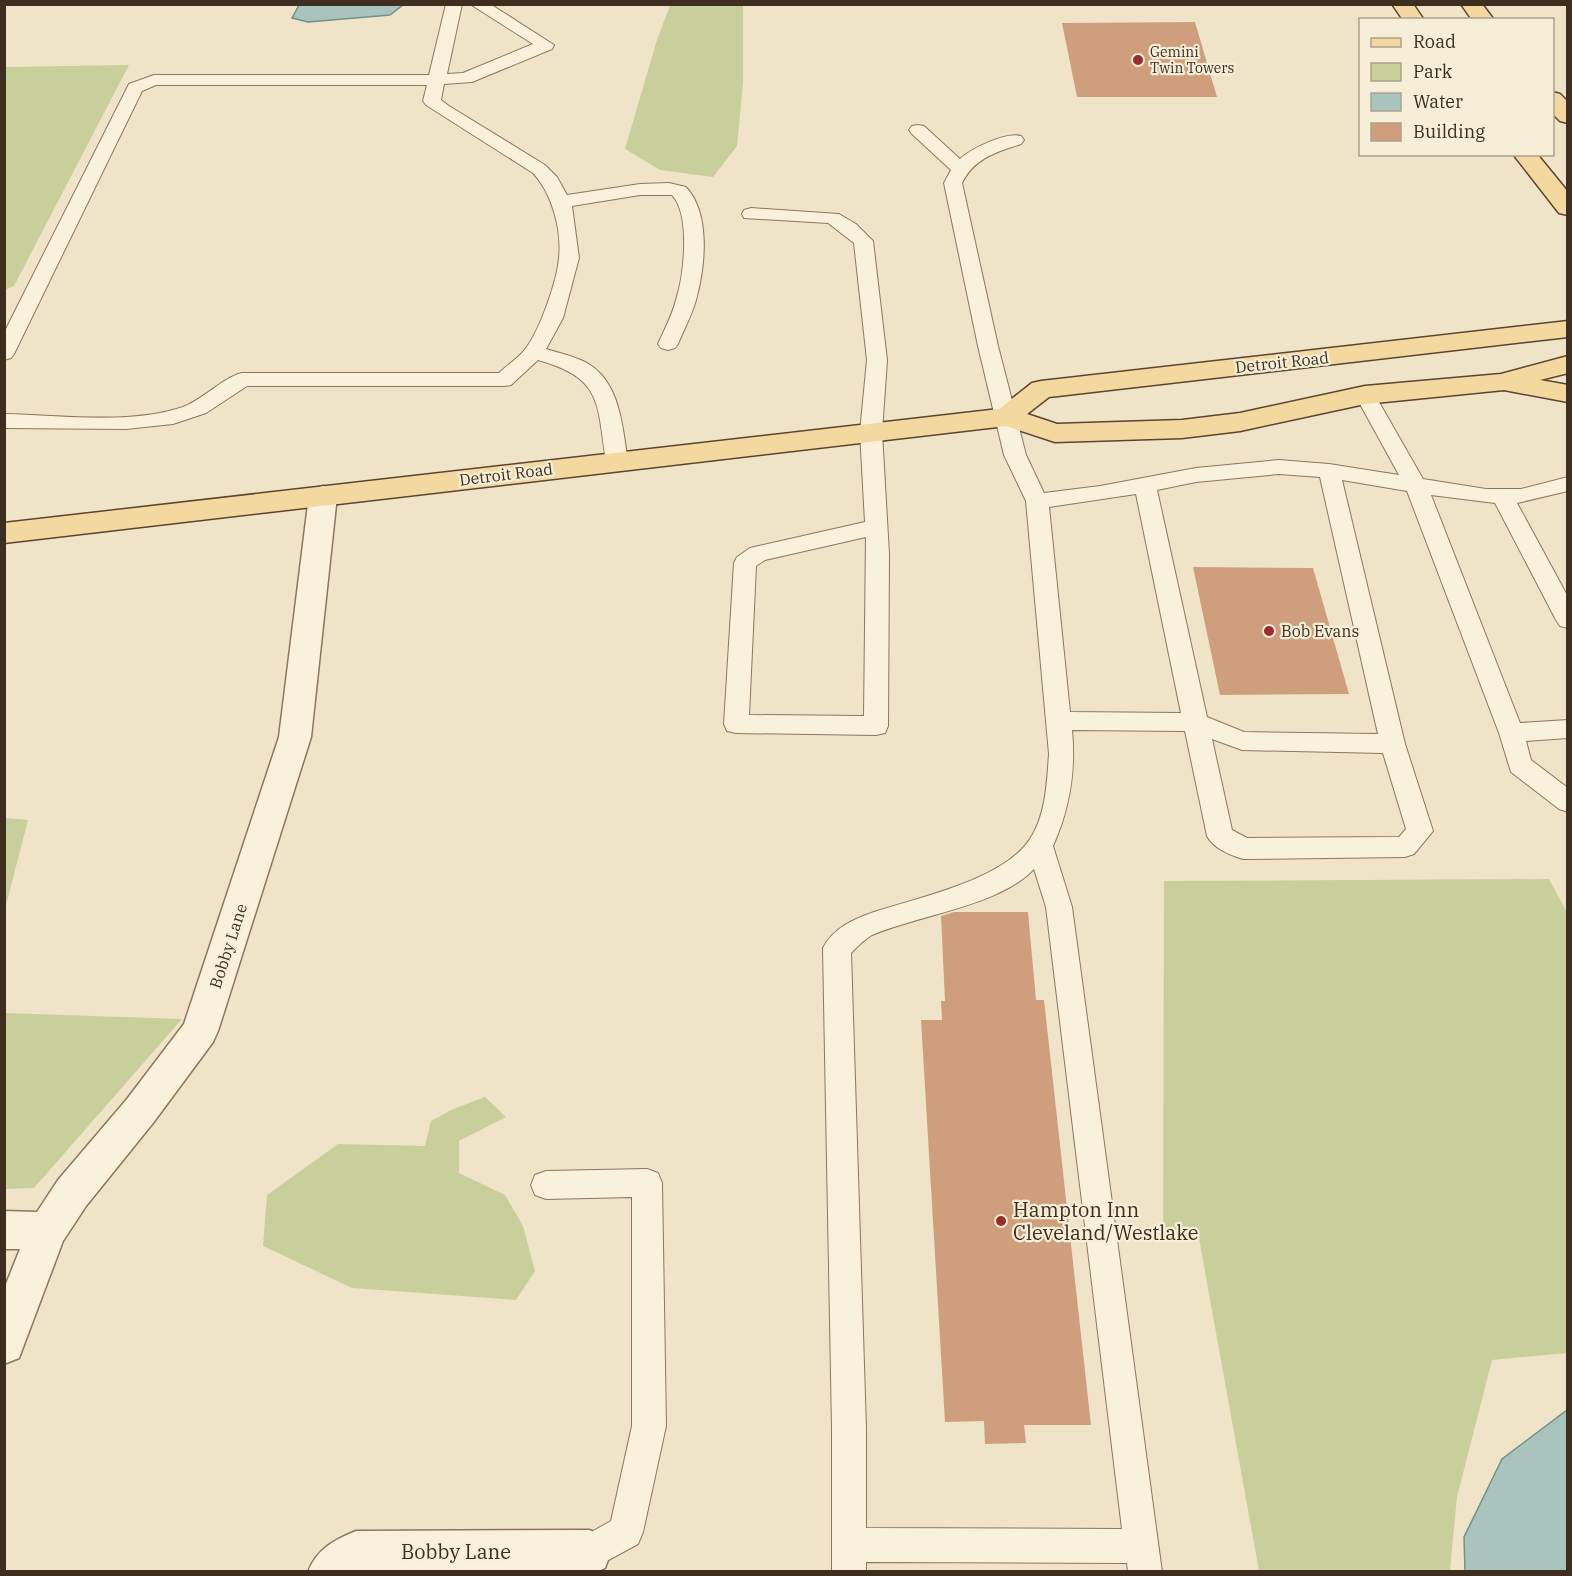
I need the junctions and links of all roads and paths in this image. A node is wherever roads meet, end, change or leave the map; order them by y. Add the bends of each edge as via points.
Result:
1 (454, 4) edge
2 (478, 4) edge
3 (1402, 4) edge
4 (1471, 4) edge
5 (1412, 18) edge
6 (1482, 18) edge
7 (436, 81) junction
8 (1554, 101) edge
9 (1568, 116) edge
10 (918, 130) dead end
11 (1015, 140) dead end
12 (1526, 156) edge
13 (959, 167) junction
14 (561, 202) junction
15 (1568, 208) edge
16 (751, 214) dead end
17 (1568, 319) edge
18 (1568, 329) edge
19 (1477, 340) junction
20 (668, 344) dead end
21 (534, 352) junction
22 (4, 354) edge
23 (1568, 364) edge
24 (1502, 382) junction
25 (1568, 394) edge
26 (1365, 395) junction
27 (1007, 417) junction
28 (4, 421) edge
29 (872, 432) junction
30 (617, 461) junction
31 (1329, 471) junction
32 (1568, 484) edge
33 (1145, 485) junction
34 (1416, 485) junction
35 (323, 496) junction
36 (1503, 497) junction
37 (1037, 501) junction
38 (877, 527) junction
39 (4, 533) edge
40 (1568, 620) edge
41 (1059, 721) junction
42 (1195, 722) junction
43 (1568, 729) edge
44 (1511, 733) junction
45 (1393, 744) junction
46 (1568, 802) edge
47 (1040, 846) junction
48 (546, 1185) dead end
49 (4, 1230) edge
50 (47, 1231) junction
51 (4, 1344) edge
52 (849, 1558) edge
53 (1144, 1559) edge
54 (586, 1562) edge
55 (330, 1572) edge

1 - 7 lane
2 - 7 lane via 546,45 466,78
3 - 5 main road
4 - 6 main road
7 - 14 lane via 432,101 539,169
7 - 22 lane via 154,80 135,88
8 - 9 main road
10 - 13 lane
11 - 13 lane via 988,149
12 - 15 main road
13 - 27 lane via 953,183
14 - 20 lane via 652,188 678,191 688,200 694,233 687,297
14 - 21 lane via 569,258 553,318
16 - 29 lane via 832,218 863,241 877,360
17 - 19 main road
18 - 19 main road, Detroit Road
19 - 27 main road, Detroit Road via 1041,388
21 - 28 lane via 504,380 242,379 219,397 164,419
21 - 30 lane via 591,375 607,401
23 - 24 main road, Detroit Road
24 - 25 main road
24 - 26 main road, Detroit Road
26 - 27 main road, Detroit Road via 1240,422 1182,429 1055,433
26 - 34 lane
27 - 29 main road, Detroit Road
27 - 37 lane via 1015,455
29 - 30 main road, Detroit Road
29 - 38 lane
30 - 35 main road, Detroit Road
31 - 33 lane via 1239,469
31 - 34 lane
31 - 45 lane
32 - 36 lane
33 - 37 lane
33 - 42 lane
34 - 36 lane
34 - 44 lane
35 - 39 main road, Detroit Road
35 - 50 street, Bobby Lane via 295,737 200,1031 72,1193
36 - 40 lane
37 - 41 lane
38 - 38 lane via 758,554 745,563 735,724 876,726
41 - 42 lane
41 - 47 lane via 1059,789
42 - 45 lane via 1242,741
42 - 45 lane via 1220,836 1243,849 1405,847 1420,831
43 - 44 lane
44 - 46 lane via 1520,765
47 - 52 lane via 1018,869 988,886 861,928 837,948
47 - 53 lane via 1059,908
48 - 54 lane via 647,1183 649,1426 626,1532
49 - 50 street
50 - 51 street, Bobby Lane
52 - 53 lane
54 - 55 street, Bobby Lane via 356,1553

